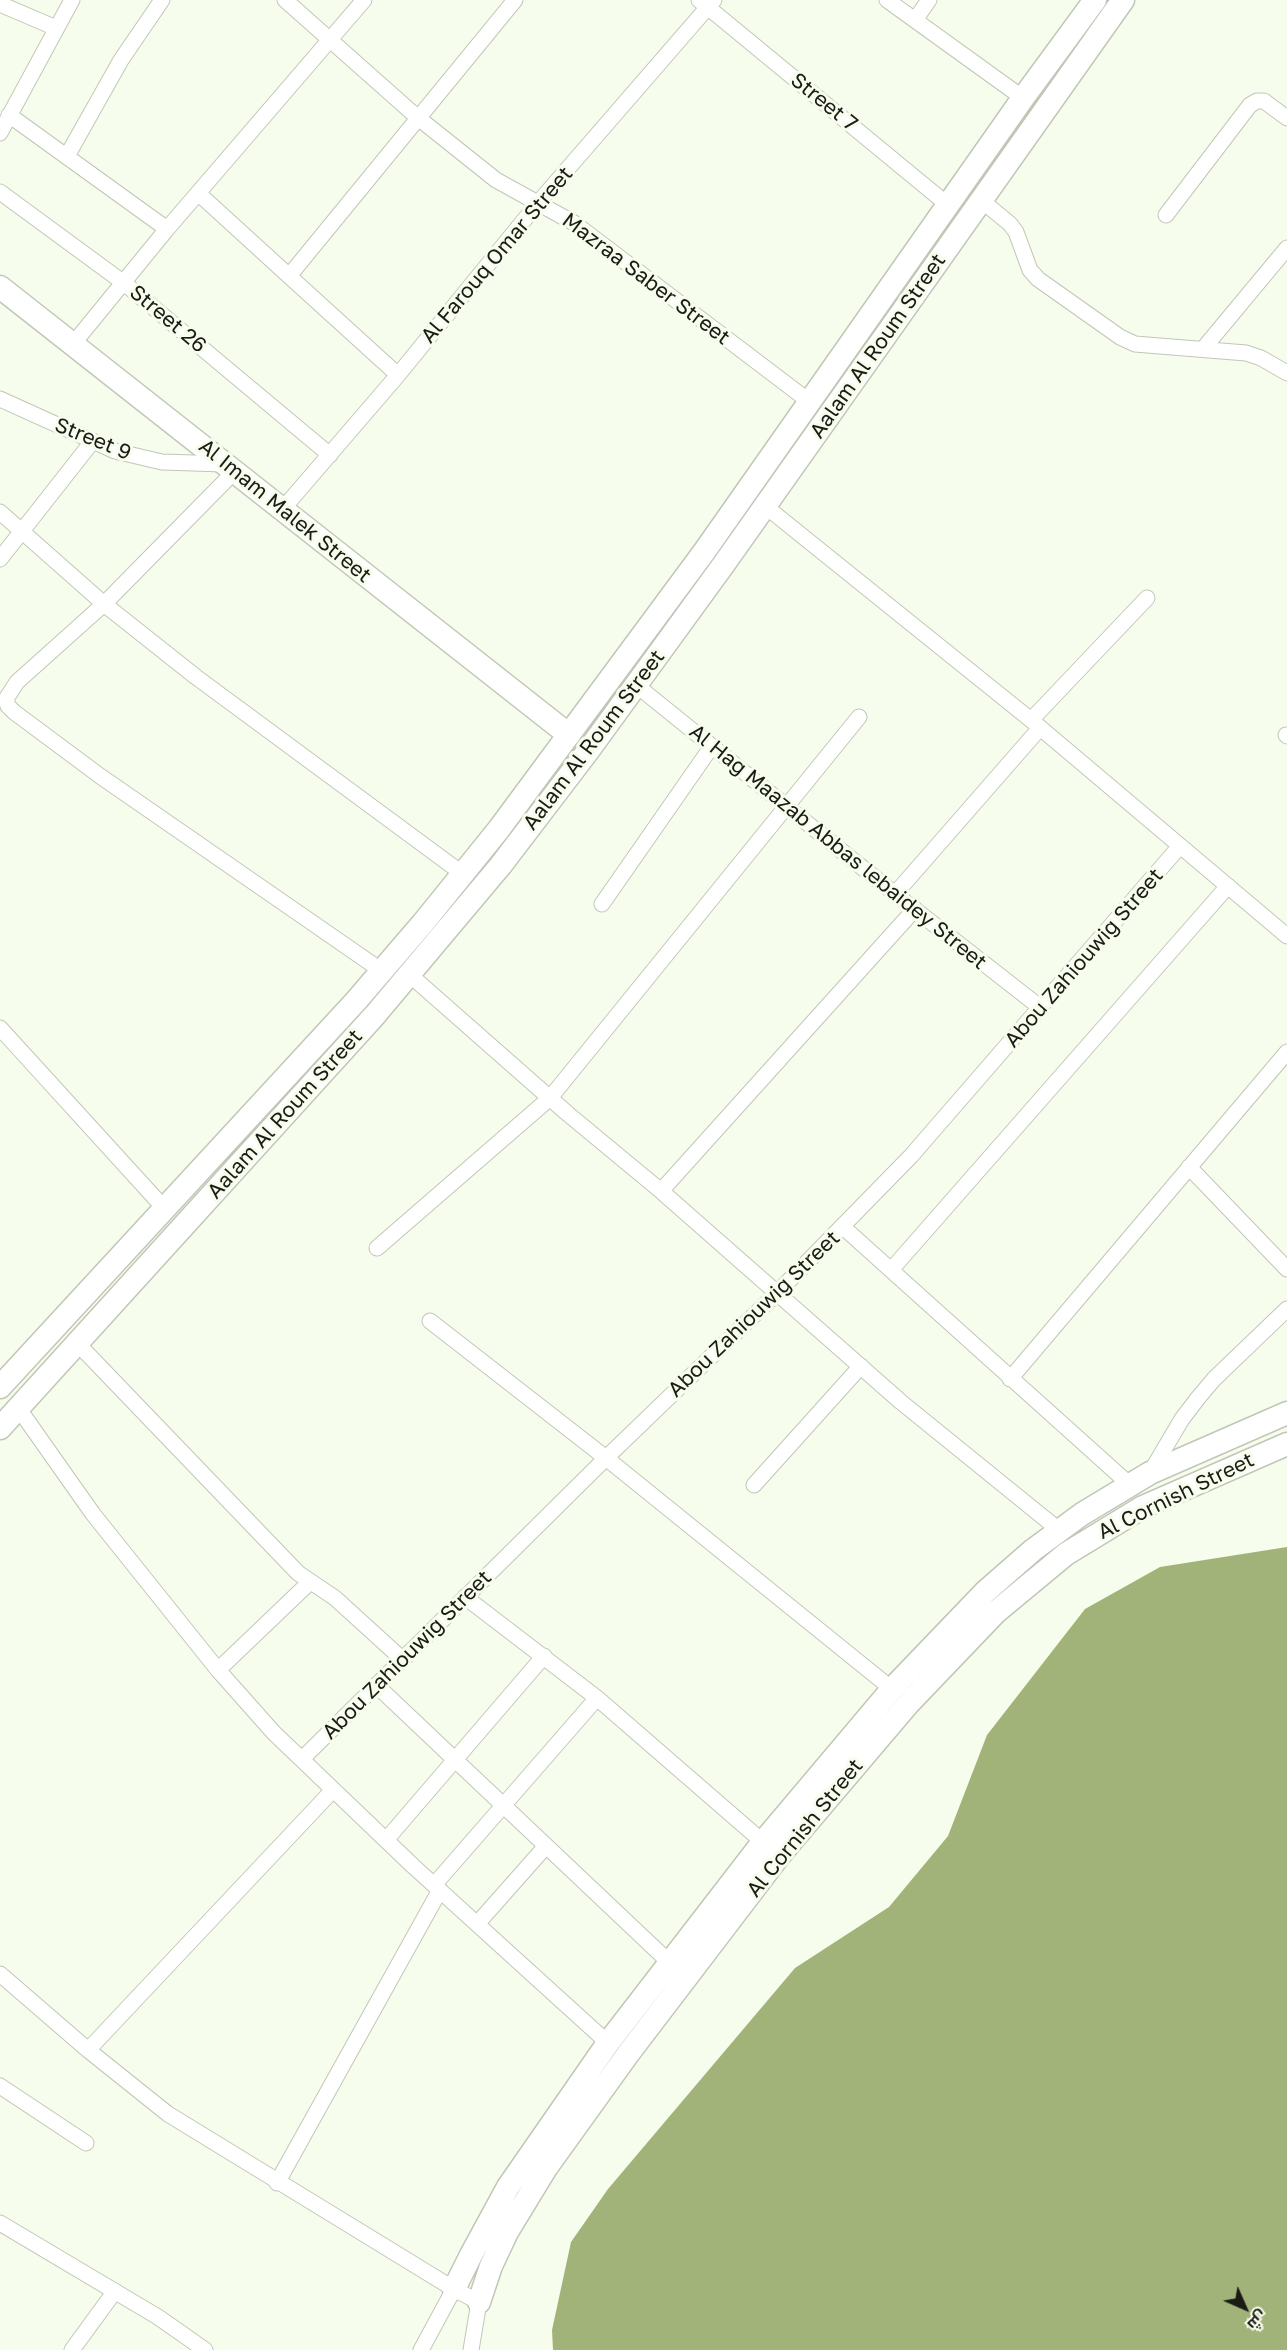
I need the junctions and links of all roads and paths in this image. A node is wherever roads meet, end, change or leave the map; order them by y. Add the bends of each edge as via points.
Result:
1 (72, 0) edge
2 (162, 0) edge
3 (285, 0) edge
4 (364, 0) edge
5 (515, 0) edge
6 (887, 0) edge
7 (929, 0) edge
8 (1095, 0) edge
9 (1123, 0) edge
10 (707, 2) edge
11 (0, 4) edge
12 (915, 20) junction
13 (56, 28) junction
14 (329, 40) junction
15 (1023, 98) junction
16 (9, 116) junction
17 (417, 117) junction
18 (1287, 118) edge
19 (0, 133) edge
20 (986, 151) junction
21 (67, 156) junction
22 (1006, 164) junction
23 (0, 192) edge
24 (198, 193) junction
25 (981, 200) junction
26 (538, 203) junction
27 (948, 205) junction
28 (1166, 215) dead end
29 (167, 229) junction
30 (1287, 248) edge
31 (289, 276) junction
32 (124, 283) junction
33 (0, 287) edge
34 (73, 344) junction
35 (1203, 349) junction
36 (1287, 373) edge
37 (398, 375) junction
38 (0, 399) edge
39 (810, 402) junction
40 (92, 442) junction
41 (330, 455) junction
42 (230, 467) junction
43 (765, 506) junction
44 (281, 511) junction
45 (0, 512) edge
46 (22, 532) junction
47 (704, 552) junction
48 (0, 559) edge
49 (724, 564) junction
50 (1147, 598) dead end
51 (104, 604) junction
52 (636, 685) junction
53 (859, 717) dead end
54 (1035, 724) junction
55 (569, 735) junction
56 (712, 746) junction
57 (786, 806) junction
58 (1180, 846) junction
59 (464, 874) junction
60 (1228, 886) junction
61 (895, 894) junction
62 (602, 904) dead end
63 (915, 909) junction
64 (1287, 936) edge
65 (382, 971) junction
66 (410, 975) junction
67 (1041, 1008) junction
68 (0, 1028) edge
69 (1287, 1052) edge
70 (550, 1098) junction
71 (260, 1105) junction
72 (278, 1122) junction
73 (1189, 1167) junction
74 (661, 1191) junction
75 (164, 1208) junction
76 (843, 1227) junction
77 (377, 1248) dead end
78 (1287, 1269) edge
79 (891, 1270) junction
80 (776, 1294) junction
81 (1287, 1309) edge
82 (430, 1321) dead end
83 (77, 1343) junction
84 (861, 1366) junction
85 (1010, 1379) junction
86 (0, 1385) edge
87 (18, 1408) junction
88 (1287, 1413) edge
89 (0, 1428) edge
90 (1287, 1444) edge
91 (606, 1458) junction
92 (1155, 1471) junction
93 (1129, 1484) junction
94 (754, 1485) dead end
95 (1170, 1494) junction
96 (1059, 1530) junction
97 (310, 1582) junction
98 (465, 1597) junction
99 (544, 1656) junction
100 (402, 1659) junction
101 (218, 1670) junction
102 (376, 1685) junction
103 (892, 1689) junction
104 (597, 1698) junction
105 (302, 1758) junction
106 (455, 1760) junction
107 (333, 1791) junction
108 (503, 1805) junction
109 (386, 1840) junction
110 (762, 1842) junction
111 (546, 1846) junction
112 (437, 1888) junction
113 (477, 1924) junction
114 (669, 1962) junction
115 (0, 1974) edge
116 (608, 2043) junction
117 (87, 2050) junction
118 (0, 2086) edge
119 (86, 2143) dead end
120 (278, 2183) junction
121 (0, 2223) edge
122 (454, 2289) junction
123 (115, 2291) junction
124 (479, 2301) junction
125 (72, 2350) edge
126 (205, 2350) edge
127 (421, 2350) edge
128 (471, 2350) edge

1 - 13 street
2 - 21 street via 121,60
3 - 14 street, Mazraa Saber Street
4 - 14 street
5 - 17 street
6 - 12 street
7 - 12 street
8 - 15 street, Aalam Al Roum Street
9 - 22 street, Aalam Al Roum Street
10 - 26 street, Al Farouq Omar Street
10 - 27 street, Street 7
11 - 13 street
12 - 15 street
13 - 16 street
14 - 17 street, Mazraa Saber Street
14 - 24 street
15 - 20 street, Aalam Al Roum Street
16 - 19 street
16 - 21 street
17 - 26 street, Mazraa Saber Street via 496,180
17 - 31 street
18 - 28 street via 1264,101 1250,105
20 - 22 street
20 - 27 street, Aalam Al Roum Street
21 - 29 street
22 - 25 street, Aalam Al Roum Street
23 - 32 street, Street 26
24 - 29 street
24 - 31 street
25 - 35 street via 1016,232 1030,270 1038,279 1120,337 1135,344
25 - 43 street, Aalam Al Roum Street
26 - 37 street, Al Farouq Omar Street
26 - 39 street, Mazraa Saber Street via 574,222
27 - 39 street, Aalam Al Roum Street
29 - 32 street
30 - 35 street
31 - 37 street
32 - 34 street
32 - 41 street, Street 26
33 - 34 street, Al Imam Malek Street
34 - 42 street, Al Imam Malek Street
35 - 36 street via 1261,358
37 - 41 street, Al Farouq Omar Street
38 - 40 street, Street 9
39 - 47 street, Aalam Al Roum Street
40 - 42 street, Street 9 via 123,454 162,462
40 - 46 street
41 - 44 street, Al Farouq Omar Street
42 - 44 street, Al Imam Malek Street
42 - 51 street
43 - 49 street, Aalam Al Roum Street
43 - 54 street
44 - 55 street, Al Imam Malek Street
45 - 46 street
46 - 48 street
46 - 51 street
47 - 49 street
47 - 55 street, Aalam Al Roum Street
49 - 52 street, Aalam Al Roum Street
50 - 54 street
51 - 59 street via 196,677
51 - 65 street via 17,682 6,699 8,706 109,782
52 - 56 street, Al Hag Maazab Abbas lebaidey Street
52 - 66 street, Aalam Al Roum Street via 516,846
53 - 57 street
54 - 58 street
54 - 61 street
55 - 59 street, Aalam Al Roum Street
56 - 57 street, Al Hag Maazab Abbas lebaidey Street
56 - 62 street
57 - 61 street, Al Hag Maazab Abbas lebaidey Street
57 - 70 street
58 - 60 street
58 - 67 street, Abou Zahiouwig Street
59 - 65 street, Aalam Al Roum Street
60 - 64 street
60 - 79 street
61 - 63 street, Al Hag Maazab Abbas lebaidey Street
63 - 67 street, Al Hag Maazab Abbas lebaidey Street
63 - 74 street
65 - 71 street, Aalam Al Roum Street
66 - 70 street
66 - 72 street, Aalam Al Roum Street
67 - 76 street, Abou Zahiouwig Street via 919,1148
68 - 75 street
69 - 73 street
70 - 74 street
70 - 77 street
71 - 72 street
71 - 75 street, Aalam Al Roum Street
72 - 83 street, Aalam Al Roum Street
73 - 78 street
73 - 85 street
74 - 80 street
75 - 86 street, Aalam Al Roum Street
76 - 79 street
76 - 80 street, Abou Zahiouwig Street
79 - 85 street
80 - 84 street
80 - 91 street, Abou Zahiouwig Street
81 - 92 street via 1198,1398 1182,1419
82 - 91 street
83 - 87 street, Aalam Al Roum Street
83 - 97 street
84 - 94 street
84 - 96 street
85 - 93 street
87 - 89 street, Aalam Al Roum Street
87 - 101 street via 93,1514
88 - 92 street, Al Cornish Street
90 - 95 street, Al Cornish Street
91 - 98 street, Abou Zahiouwig Street
91 - 103 street
92 - 93 street, Al Cornish Street
92 - 95 street
93 - 96 street, Al Cornish Street
95 - 124 street, Al Cornish Street via 1090,1537 1041,1572 996,1612 909,1703 779,1856 552,2158 507,2232
96 - 103 street, Al Cornish Street via 985,1592
97 - 100 street via 335,1598
97 - 101 street
98 - 99 street
98 - 100 street, Abou Zahiouwig Street
99 - 104 street
99 - 106 street
100 - 102 street, Abou Zahiouwig Street
101 - 105 street
102 - 105 street, Abou Zahiouwig Street
102 - 106 street
103 - 110 street, Al Cornish Street
104 - 108 street
104 - 110 street
105 - 107 street
106 - 108 street
106 - 109 street
107 - 109 street
107 - 117 street
108 - 111 street
108 - 112 street
109 - 112 street
110 - 114 street, Al Cornish Street
111 - 113 street
111 - 114 street
112 - 113 street
112 - 120 street
113 - 116 street
114 - 116 street, Al Cornish Street
115 - 117 street
116 - 122 street, Al Cornish Street via 508,2187
117 - 120 street via 168,2114
118 - 119 street
120 - 122 street
121 - 123 street
122 - 124 street
122 - 127 street
123 - 125 street
123 - 126 street
124 - 128 street, Al Cornish Street

